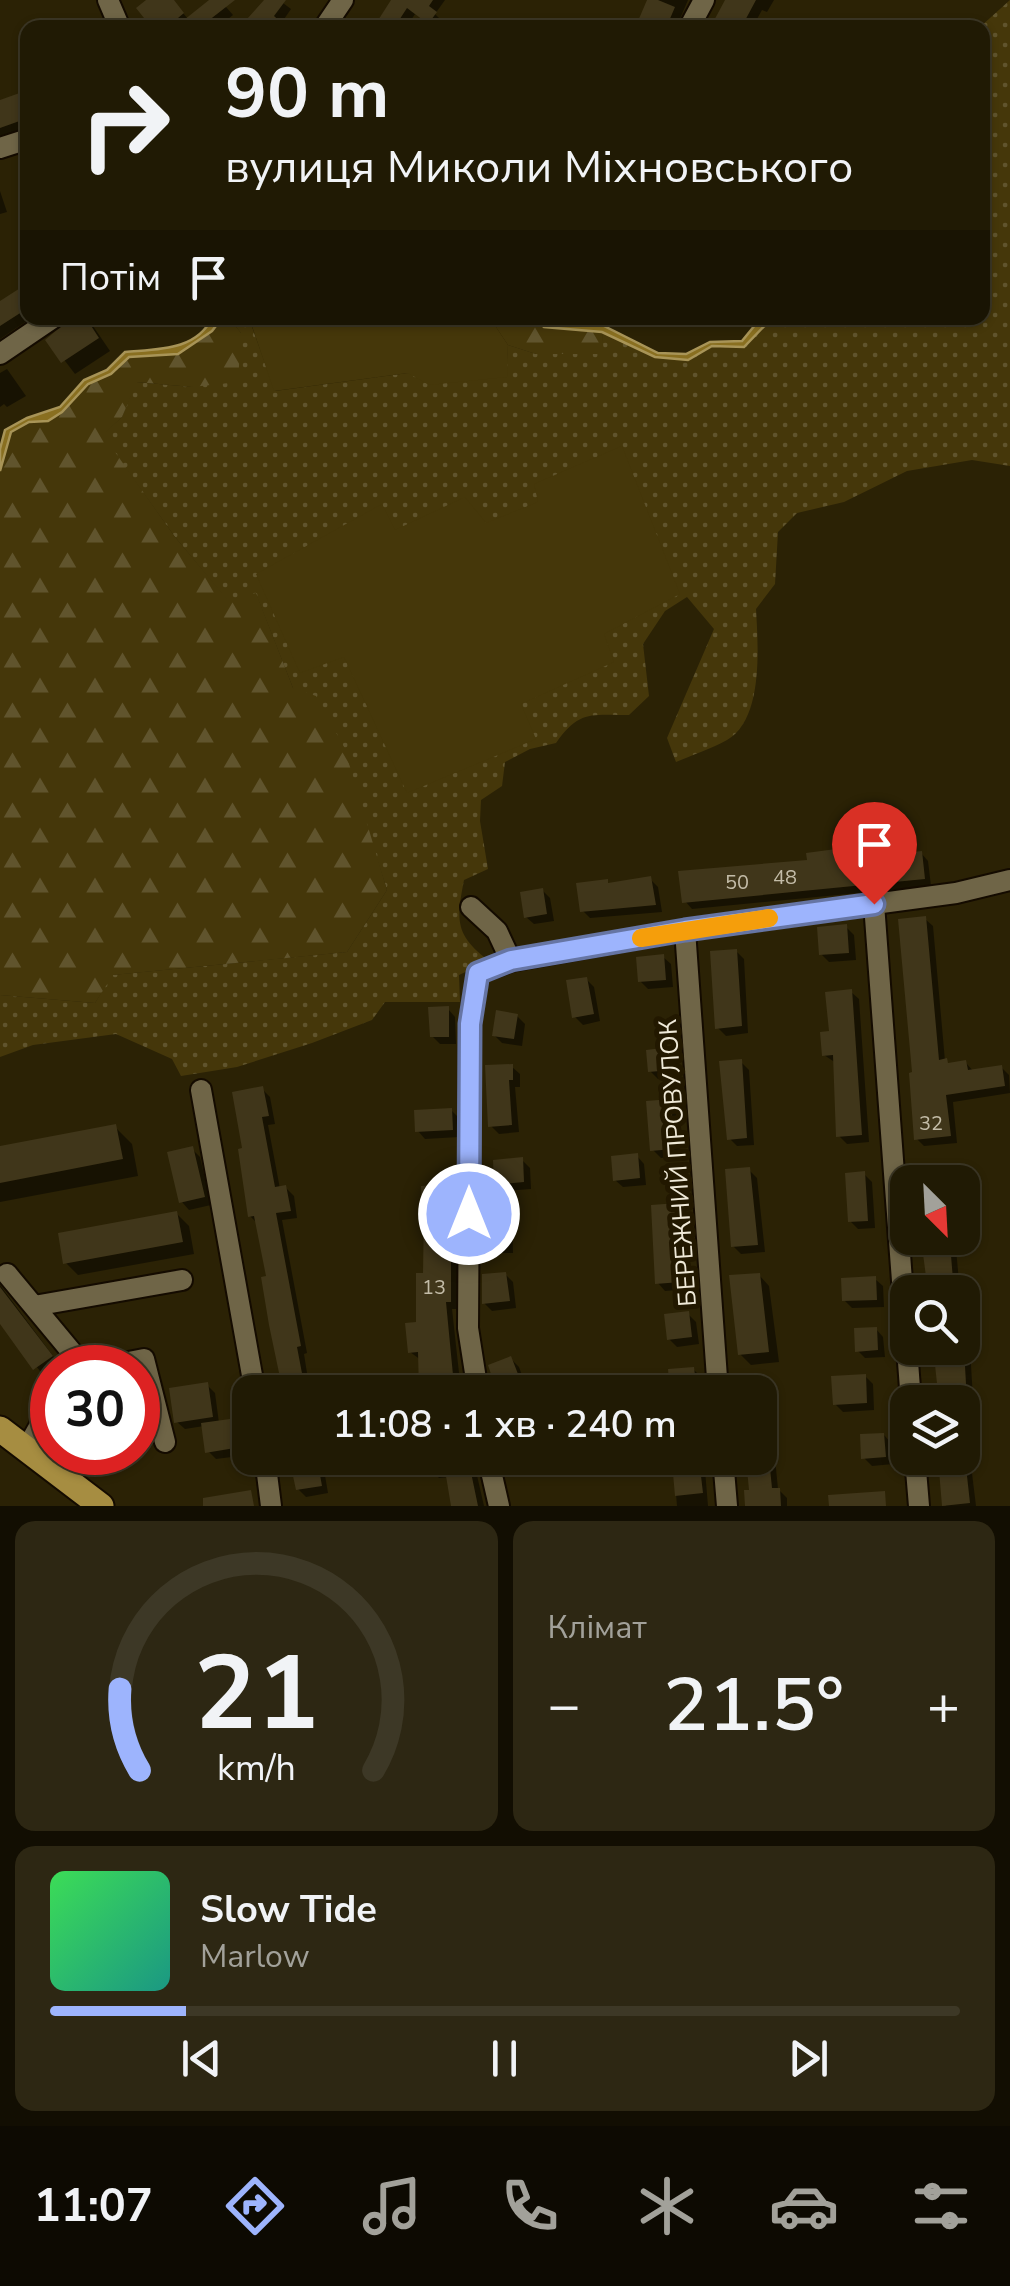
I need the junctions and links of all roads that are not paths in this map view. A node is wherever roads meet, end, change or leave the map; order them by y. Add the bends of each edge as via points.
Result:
1 (43, 325) edge
2 (0, 354) edge
3 (1010, 880) edge
4 (874, 904) junction
5 (471, 907) dead end
6 (685, 930) junction
7 (511, 960) junction
8 (201, 1090) dead end
9 (7, 1274) dead end
10 (182, 1280) dead end
11 (34, 1306) junction
12 (65, 1345) edge
13 (252, 1375) edge
14 (475, 1375) edge
15 (717, 1375) edge
16 (910, 1385) edge
17 (160, 1422) edge
18 (0, 1430) edge
19 (165, 1442) dead end
20 (30, 1443) edge
21 (26, 1450) junction
22 (267, 1475) edge
23 (492, 1475) edge
24 (724, 1475) edge
25 (916, 1475) edge
26 (102, 1506) edge
27 (272, 1506) edge
28 (499, 1506) edge
29 (726, 1506) edge
30 (919, 1506) edge

1 - 2 street
3 - 4 street
4 - 6 street
4 - 16 street
5 - 7 street via 497,932
6 - 7 street
6 - 15 street, БЕРЕЖНИЙ ПРОВУЛОК
7 - 14 street via 478,973 470,1024 468,1328
8 - 13 street
9 - 11 street
10 - 11 street
11 - 12 street
17 - 19 street
18 - 21 main road
20 - 21 street
21 - 26 main road
22 - 27 street
23 - 28 street
24 - 29 street
25 - 30 street

